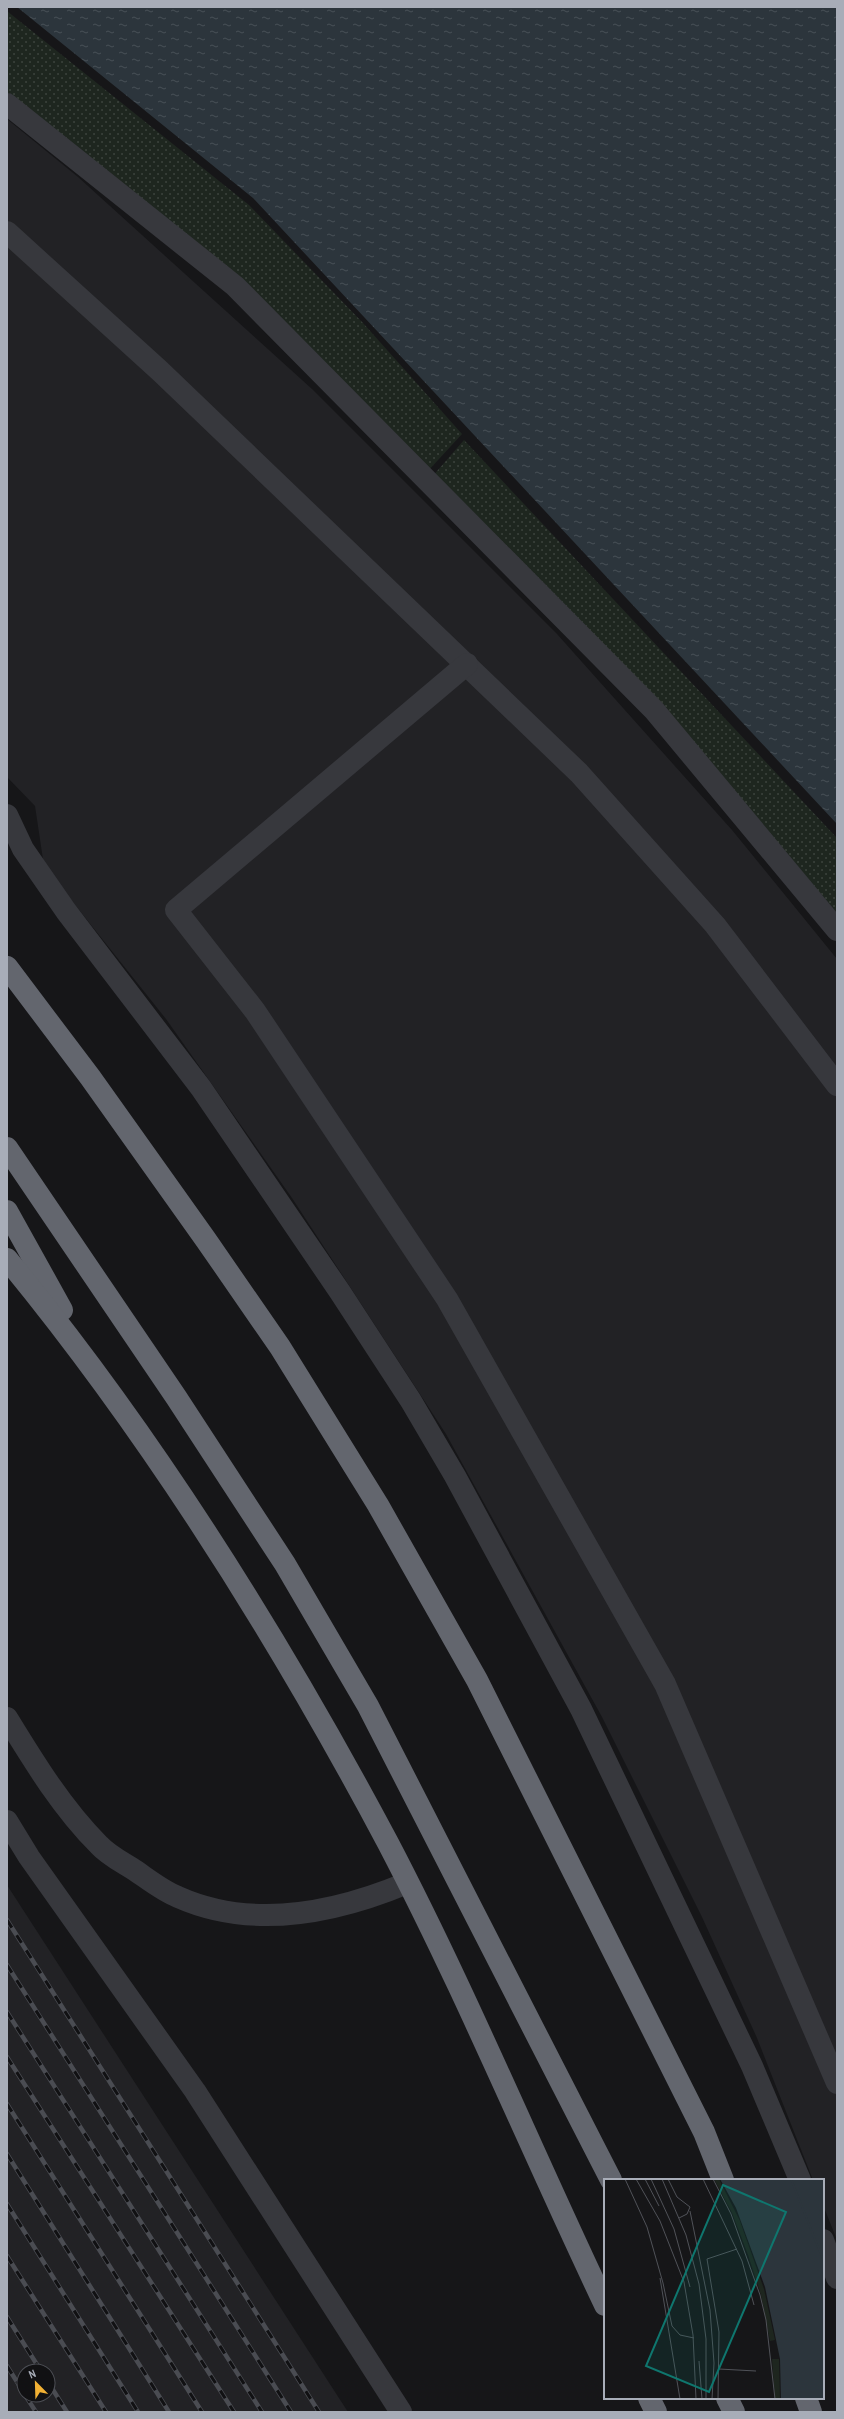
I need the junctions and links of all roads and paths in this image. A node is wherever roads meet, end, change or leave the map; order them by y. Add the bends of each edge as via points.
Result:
1 (7, 104) edge
2 (7, 232) edge
3 (467, 664) junction
4 (7, 815) edge
5 (837, 930) edge
6 (7, 968) edge
7 (837, 1085) edge
8 (7, 1148) edge
9 (7, 1211) edge
10 (7, 1259) edge
11 (98, 1374) junction
12 (7, 1718) edge
13 (7, 1821) edge
14 (407, 1883) junction
15 (837, 2083) edge
16 (610, 2179) edge
17 (723, 2179) edge
18 (800, 2179) edge
19 (824, 2243) edge
20 (837, 2278) edge
21 (604, 2304) edge
22 (650, 2399) edge
23 (728, 2399) edge
24 (806, 2399) edge
25 (401, 2412) edge
26 (656, 2412) edge
27 (734, 2412) edge
28 (811, 2412) edge

1 - 5 lane via 235,286 654,710
2 - 3 lane via 160,371
3 - 7 lane via 579,773 715,925
3 - 15 lane via 176,910 255,1011 447,1299 665,1684
4 - 18 lane via 23,849 66,911 205,1094 411,1401 451,1469 584,1716 752,2066
6 - 17 highway via 211,1246 280,1347 378,1505 477,1680 556,1833 704,2132
8 - 16 highway via 176,1396 285,1564 368,1706
9 - 11 highway
10 - 11 highway
11 - 14 highway via 163,1466 247,1597 314,1708
12 - 14 lane via 60,1800 100,1846 177,1897 212,1909 239,1914 298,1914 372,1898
13 - 25 lane via 29,1857 195,2091
14 - 21 highway
19 - 20 lane
22 - 26 highway
23 - 27 highway
24 - 28 highway

